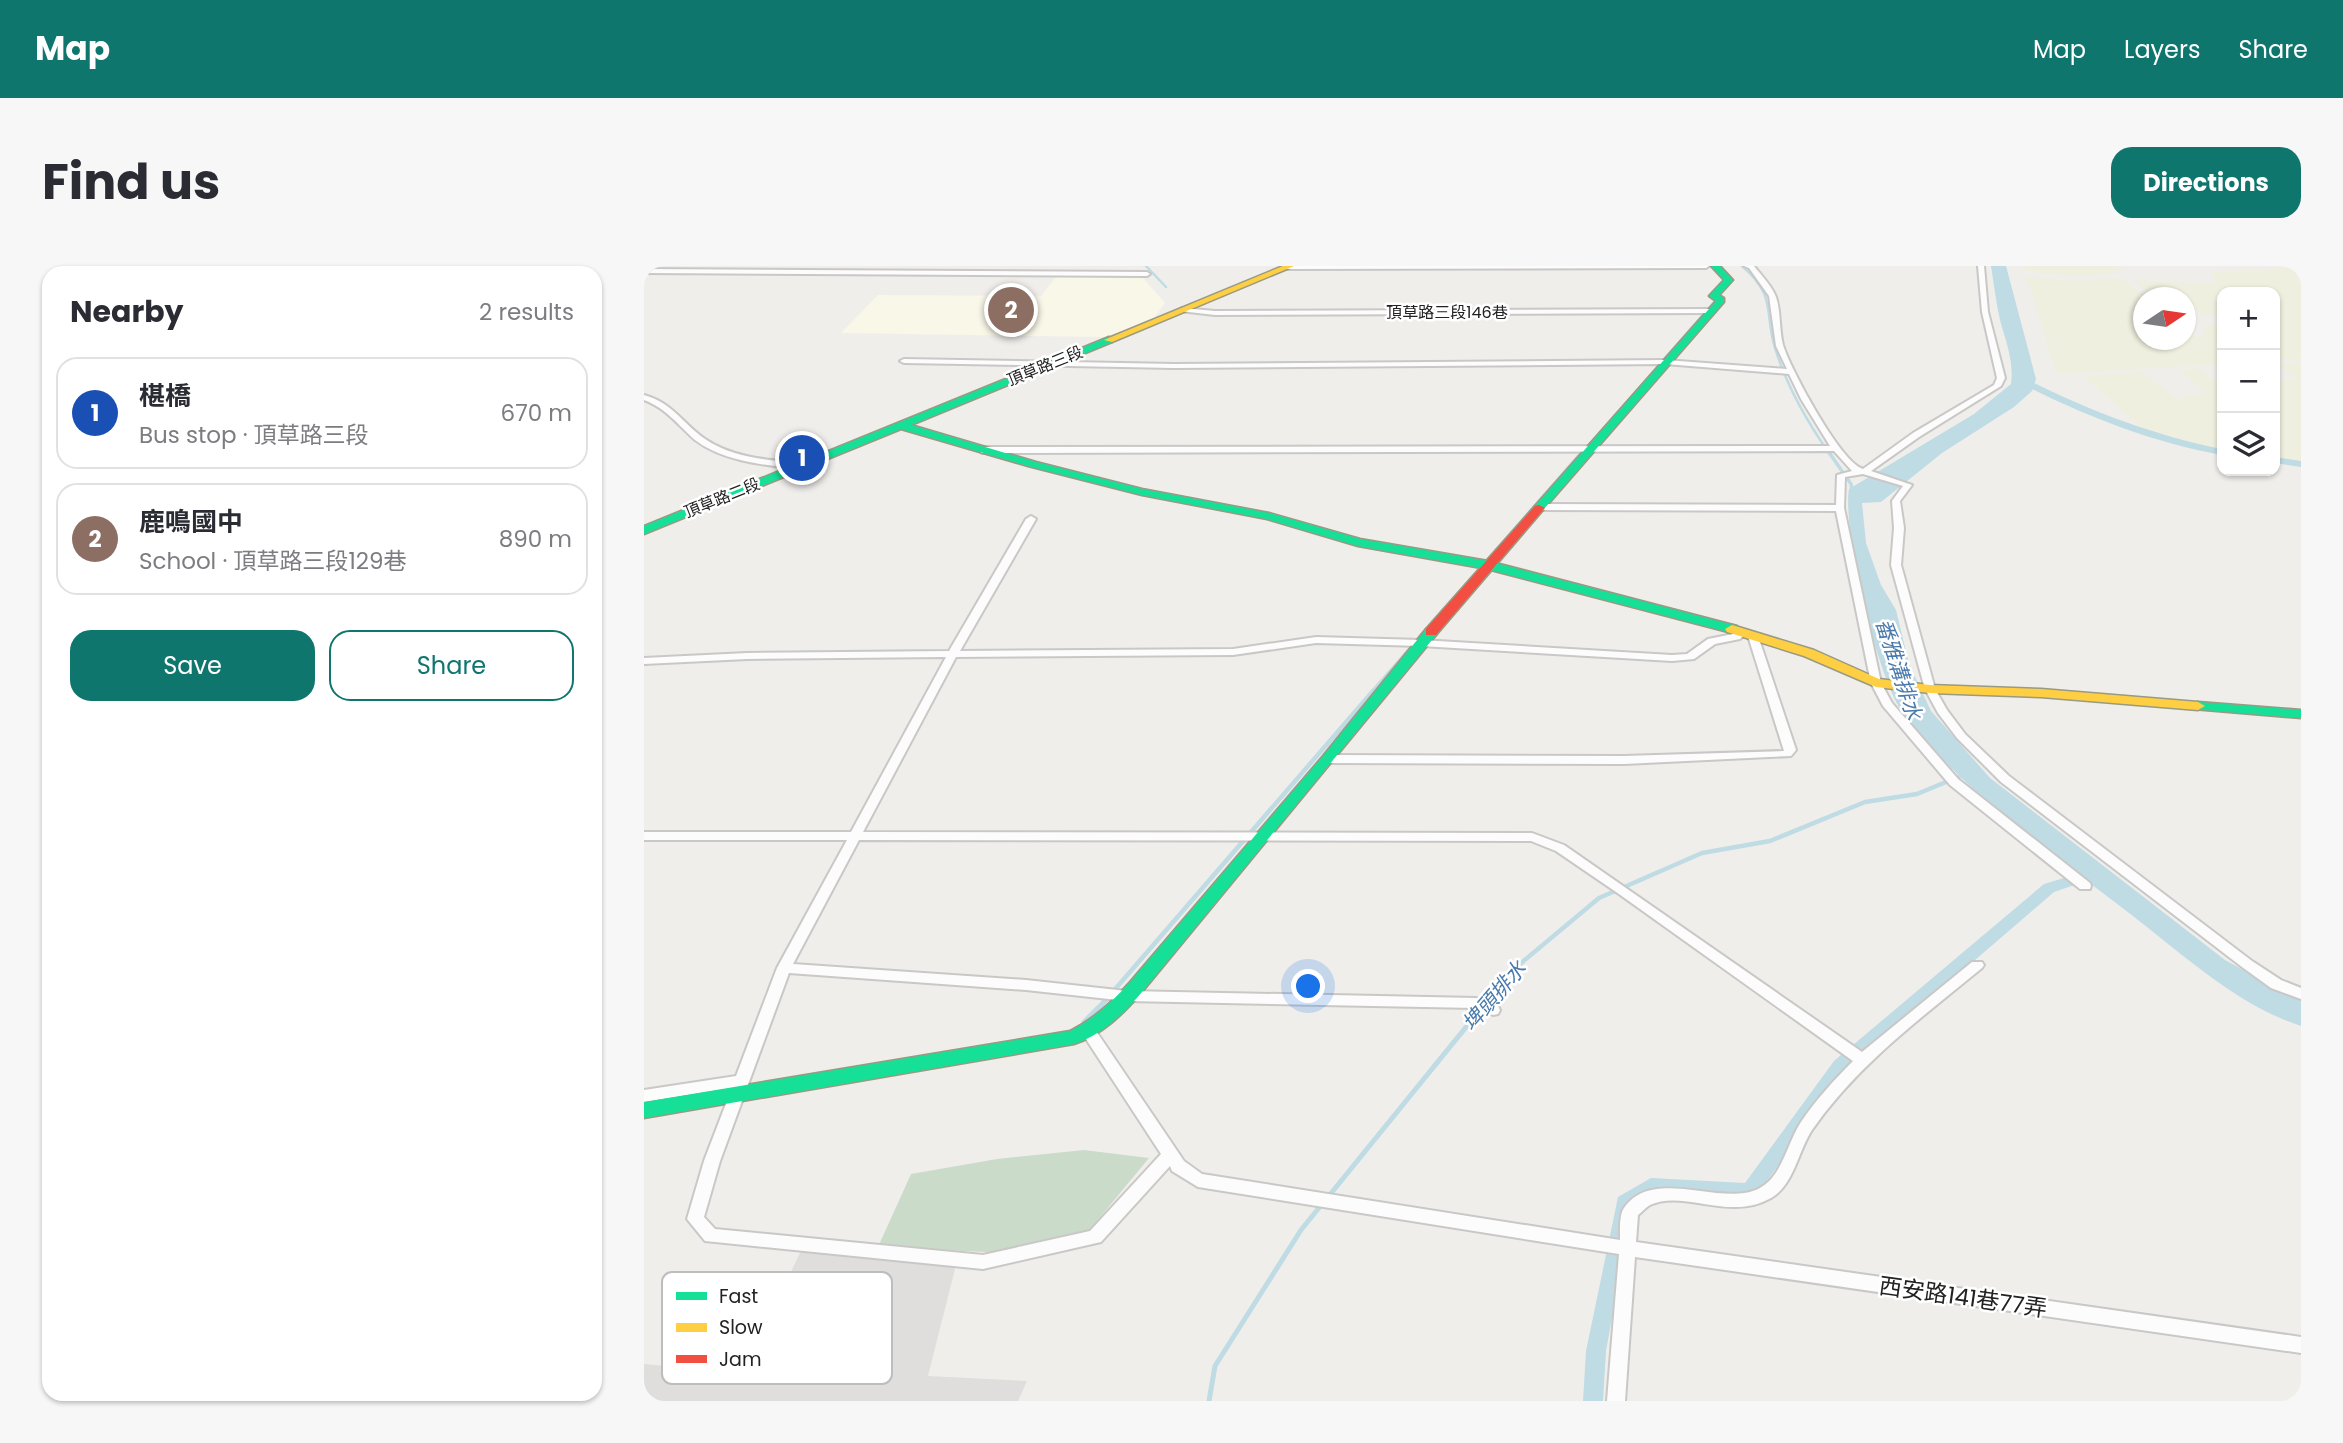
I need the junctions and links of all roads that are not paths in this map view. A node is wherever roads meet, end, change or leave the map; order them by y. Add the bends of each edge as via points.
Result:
1 (1706, 266) edge
2 (1715, 266) edge
3 (1747, 266) edge
4 (1980, 266) edge
5 (1288, 267) edge
6 (1371, 267) edge
7 (644, 271) edge
8 (1147, 275) dead end
9 (1182, 310) junction
10 (1712, 311) junction
11 (904, 361) dead end
12 (1665, 362) junction
13 (1051, 364) junction
14 (1787, 371) junction
15 (644, 397) edge
16 (900, 425) junction
17 (1592, 447) junction
18 (1829, 448) junction
19 (982, 450) junction
20 (800, 466) junction
21 (1866, 471) junction
22 (1539, 507) junction
23 (1840, 508) junction
24 (1031, 519) dead end
25 (644, 530) edge
26 (1488, 565) junction
27 (1748, 634) junction
28 (1421, 643) junction
29 (953, 654) junction
30 (644, 661) edge
31 (1876, 682) junction
32 (1930, 689) junction
33 (2301, 714) edge
34 (1328, 759) junction
35 (856, 835) junction
36 (644, 836) edge
37 (1259, 838) junction
38 (2085, 886) dead end
39 (1977, 965) dead end
40 (783, 968) junction
41 (2301, 994) edge
42 (1127, 996) junction
43 (1493, 1010) dead end
44 (1089, 1032) junction
45 (1856, 1056) junction
46 (739, 1087) junction
47 (644, 1096) edge
48 (644, 1110) edge
49 (1171, 1154) junction
50 (1626, 1248) junction
51 (2301, 1345) edge
52 (1616, 1401) edge

1 - 6 street
2 - 10 street via 1729,280 1713,296 1721,300
3 - 14 street via 1772,296
4 - 21 street via 1985,312 2001,378 1997,386
5 - 6 street
5 - 9 street, 頂草路三段
7 - 8 street
9 - 10 street, 頂草路三段146巷
9 - 13 street, 頂草路三段
10 - 12 street
11 - 13 street
12 - 13 street
12 - 14 street
12 - 17 street
13 - 16 street, 頂草路三段
14 - 18 street
15 - 20 street via 660,401 709,446 765,462
16 - 19 street
16 - 20 street, 頂草路三段
17 - 18 street
17 - 19 street
17 - 22 street
18 - 21 street via 1852,468
19 - 26 street via 1142,492 1269,516 1358,542
20 - 25 street, 頂草路二段
21 - 23 street via 1845,474
21 - 32 street via 1908,485 1896,501 1896,565
22 - 23 street
22 - 26 street
23 - 31 street
24 - 29 street
26 - 27 street
26 - 28 street
27 - 28 street via 1712,641 1690,657 1672,658
27 - 31 street via 1809,653
27 - 34 street via 1790,750 1787,754 1597,761
28 - 29 street via 1316,640 1233,652
28 - 34 street
29 - 30 street
29 - 35 street
31 - 32 street
31 - 38 street via 1887,704 1954,782
32 - 33 street
32 - 41 street via 1961,736 2005,779 2247,964
34 - 37 street
35 - 36 street
35 - 37 street
35 - 40 street
37 - 42 street
37 - 45 street via 1532,837 1560,848 1619,887
39 - 45 street
40 - 42 street
40 - 46 street
42 - 43 street via 1476,1003
42 - 44 street
44 - 46 street
44 - 49 street, 西安路141巷77弄
45 - 50 street via 1802,1132 1775,1187 1758,1198 1741,1200 1647,1197 1630,1212
46 - 47 street
46 - 48 street
46 - 49 street via 695,1219 711,1236 983,1262 1095,1237
49 - 50 street, 西安路141巷77弄 via 1178,1166 1198,1180
50 - 51 street, 西安路141巷77弄
50 - 52 street

